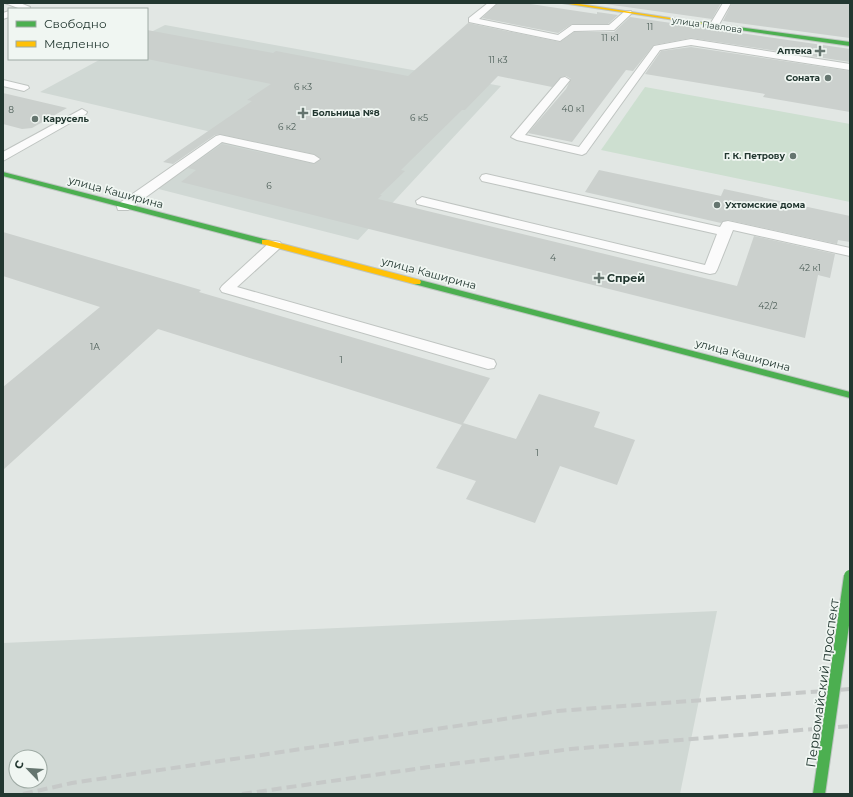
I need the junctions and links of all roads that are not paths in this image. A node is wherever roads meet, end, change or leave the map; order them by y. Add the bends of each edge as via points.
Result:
1 (9, 3) edge
2 (493, 3) edge
3 (564, 3) edge
4 (727, 3) edge
5 (24, 8) edge
6 (628, 13) junction
7 (714, 26) junction
8 (560, 38) junction
9 (850, 44) edge
10 (552, 46) dead end
11 (850, 67) edge
12 (565, 80) dead end
13 (3, 84) edge
14 (24, 88) dead end
15 (82, 112) dead end
16 (3, 157) edge
17 (314, 159) dead end
18 (3, 174) edge
19 (486, 178) dead end
20 (422, 201) dead end
21 (123, 207) junction
22 (725, 232) junction
23 (275, 245) junction
24 (850, 252) edge
25 (488, 364) dead end
26 (850, 395) edge
27 (850, 576) edge
28 (820, 794) edge

1 - 5 lane via 26,7
2 - 8 lane via 472,20
3 - 6 main road, улица Павлова
4 - 7 lane
6 - 7 main road, улица Павлова
6 - 8 lane via 611,28 572,28
7 - 9 main road, улица Павлова
8 - 10 lane
11 - 12 lane via 691,42 658,48 582,151 516,137
13 - 14 lane
15 - 16 lane
17 - 21 lane via 220,138
18 - 21 main road, улица Каширина
19 - 22 lane
20 - 22 lane via 710,270
21 - 23 main road, улица Каширина
22 - 24 lane via 728,225
23 - 25 lane via 228,289
23 - 26 main road, улица Каширина
27 - 28 main road, Первомайский проспект, bridge

